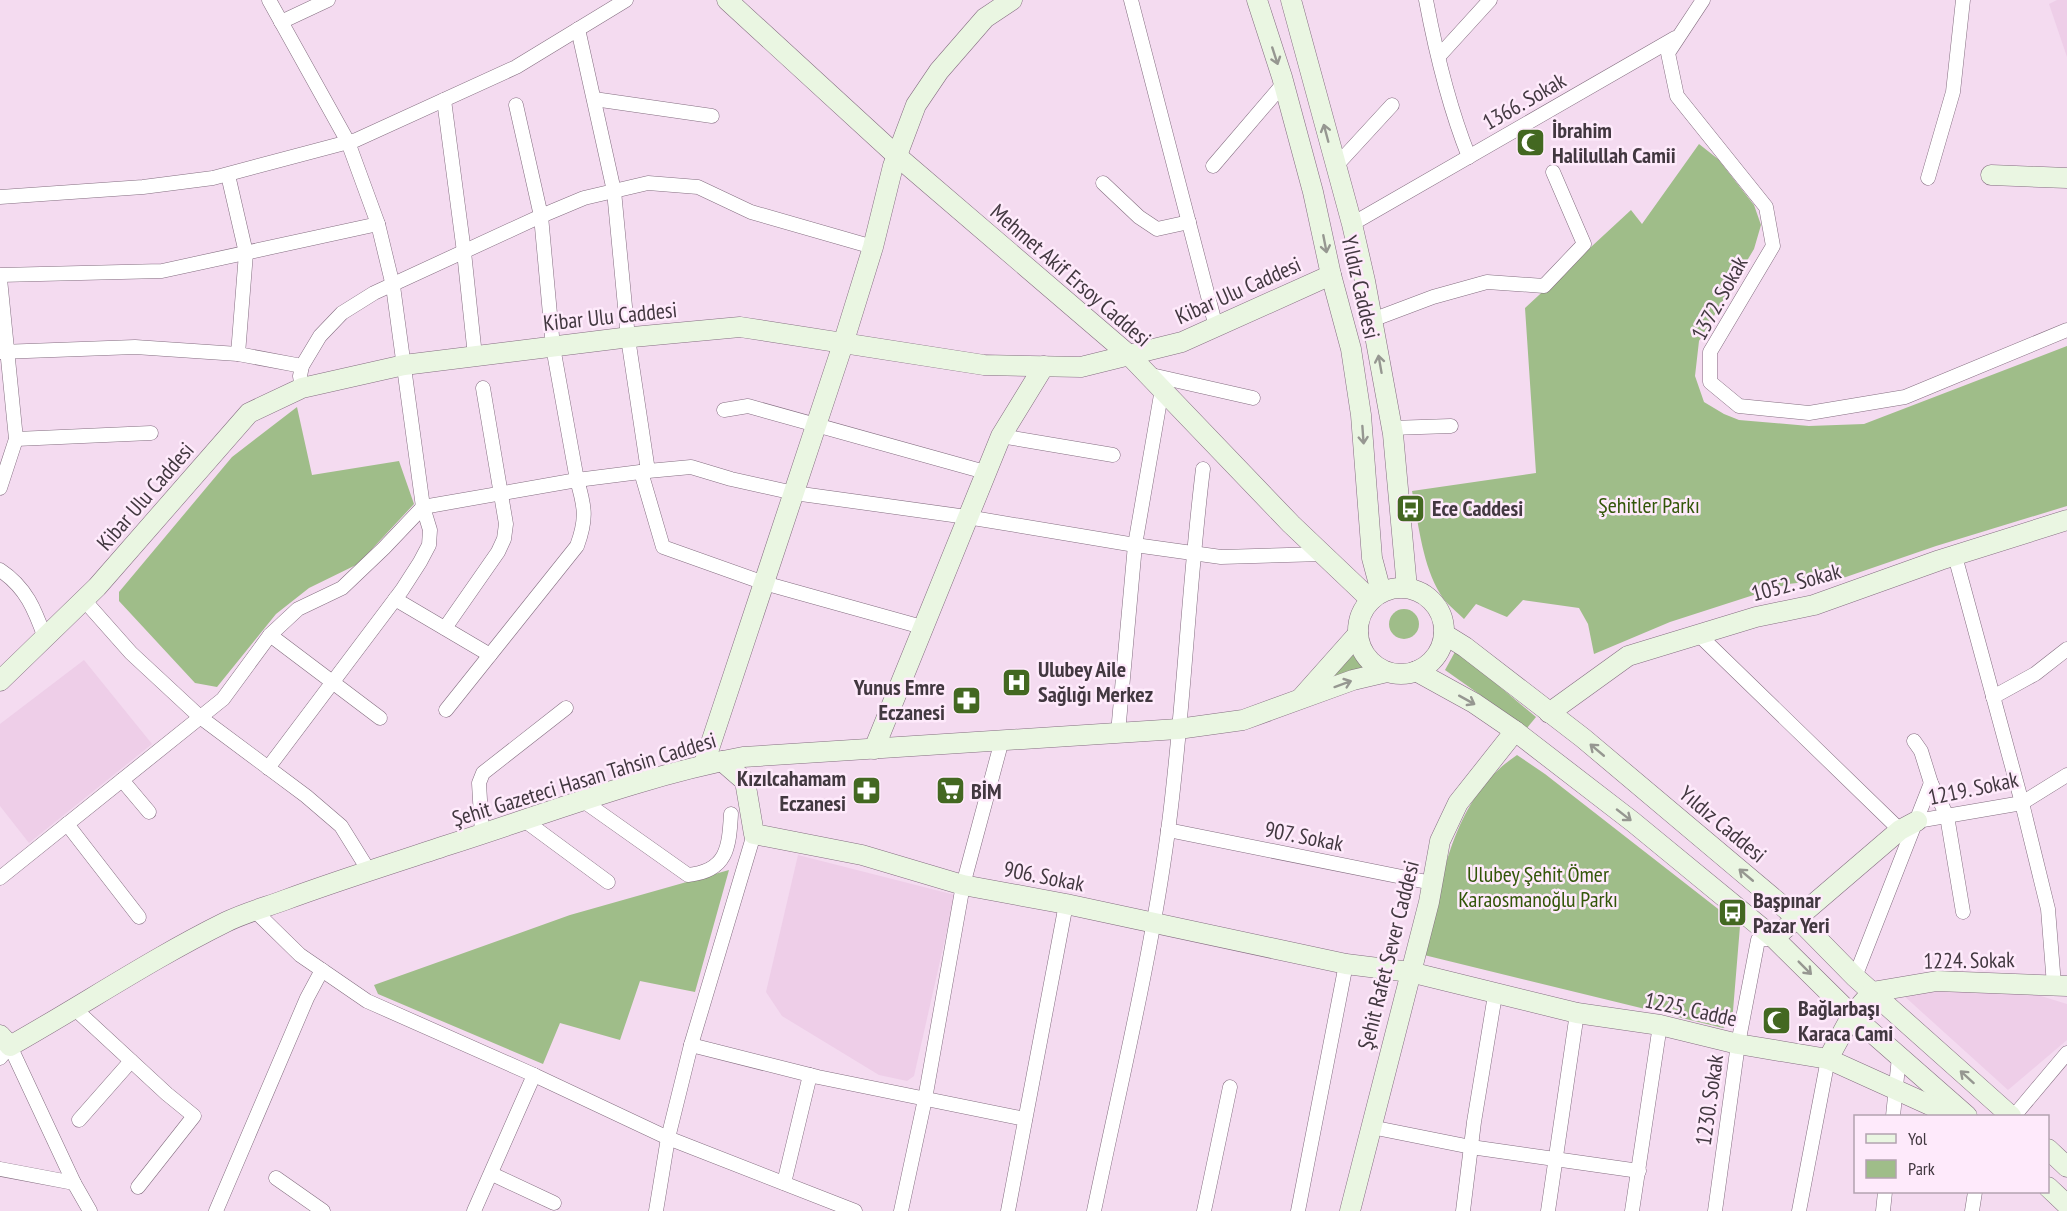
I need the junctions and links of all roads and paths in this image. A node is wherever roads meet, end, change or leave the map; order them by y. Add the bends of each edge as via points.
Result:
1 (269, 0) edge
2 (325, 0) edge
3 (626, 0) edge
4 (727, 0) edge
5 (1012, 0) edge
6 (1131, 0) edge
7 (1257, 0) edge
8 (1294, 0) edge
9 (1426, 0) edge
10 (1490, 0) edge
11 (1703, 0) edge
12 (1963, 0) edge
13 (281, 22) junction
14 (578, 29) junction
15 (1679, 36) junction
16 (1438, 56) junction
17 (1284, 83) junction
18 (594, 99) junction
19 (444, 100) junction
20 (516, 105) dead end
21 (1392, 105) dead end
22 (712, 116) dead end
23 (348, 142) junction
24 (897, 156) junction
25 (1469, 157) junction
26 (1213, 166) dead end
27 (1335, 167) junction
28 (1553, 172) dead end
29 (1991, 175) dead end
30 (228, 176) junction
31 (1928, 178) dead end
32 (2067, 178) edge
33 (1102, 183) dead end
34 (614, 191) junction
35 (0, 197) edge
36 (541, 216) junction
37 (1189, 222) junction
38 (378, 224) junction
39 (1352, 225) junction
40 (873, 247) junction
41 (464, 252) junction
42 (246, 253) junction
43 (1331, 275) junction
44 (0, 277) edge
45 (393, 286) junction
46 (1372, 320) junction
47 (1216, 327) junction
48 (2067, 330) edge
49 (628, 338) junction
50 (843, 344) junction
51 (553, 346) junction
52 (4, 351) edge
53 (238, 354) junction
54 (1129, 355) junction
55 (475, 356) junction
56 (404, 365) junction
57 (302, 366) junction
58 (1044, 366) junction
59 (1147, 374) junction
60 (302, 388) junction
61 (483, 388) dead end
62 (1162, 389) junction
63 (1253, 398) dead end
64 (724, 410) dead end
65 (816, 426) junction
66 (1451, 426) dead end
67 (1391, 428) junction
68 (151, 433) dead end
69 (1000, 436) junction
70 (16, 439) junction
71 (1113, 455) dead end
72 (1203, 469) dead end
73 (645, 471) junction
74 (985, 472) junction
75 (577, 480) junction
76 (0, 488) edge
77 (502, 493) junction
78 (794, 493) junction
79 (423, 507) junction
80 (967, 517) junction
81 (2067, 520) edge
82 (1135, 545) junction
83 (1193, 553) junction
84 (1323, 554) junction
85 (1955, 556) junction
86 (0, 570) edge
87 (764, 583) junction
88 (1407, 588) junction
89 (1376, 596) junction
90 (395, 599) junction
91 (84, 600) junction
92 (922, 627) junction
93 (445, 628) junction
94 (1358, 634) junction
95 (1444, 634) junction
96 (1698, 634) junction
97 (270, 635) junction
98 (45, 638) junction
99 (2067, 649) edge
100 (490, 655) junction
101 (1387, 672) junction
102 (1416, 672) junction
103 (0, 681) edge
104 (332, 682) junction
105 (1993, 697) junction
106 (1301, 699) junction
107 (566, 708) dead end
108 (446, 710) dead end
109 (1549, 713) junction
110 (200, 717) junction
111 (380, 718) dead end
112 (1178, 729) junction
113 (1515, 731) junction
114 (1118, 733) junction
115 (1002, 740) junction
116 (1914, 741) dead end
117 (874, 748) junction
118 (713, 763) junction
119 (268, 768) junction
120 (2067, 775) edge
121 (122, 780) junction
122 (1932, 783) junction
123 (582, 800) junction
124 (2022, 803) junction
125 (149, 812) dead end
126 (731, 814) dead end
127 (1947, 816) junction
128 (524, 820) junction
129 (67, 824) junction
130 (1909, 826) junction
131 (1168, 830) junction
132 (482, 834) junction
133 (754, 834) junction
134 (369, 871) junction
135 (0, 878) edge
136 (608, 882) dead end
137 (1432, 883) junction
138 (963, 885) junction
139 (1066, 904) junction
140 (255, 911) junction
141 (1963, 912) dead end
142 (139, 917) dead end
143 (1798, 919) junction
144 (1154, 923) junction
145 (1774, 938) junction
146 (1346, 964) junction
147 (322, 970) junction
148 (1410, 972) junction
149 (1855, 977) junction
150 (2061, 985) edge
151 (1872, 992) junction
152 (1495, 995) junction
153 (75, 1009) junction
154 (1577, 1013) junction
155 (1852, 1016) junction
156 (1660, 1025) junction
157 (1738, 1044) junction
158 (691, 1045) junction
159 (3, 1046) edge
160 (2067, 1053) edge
161 (1899, 1057) junction
162 (1828, 1059) junction
163 (132, 1061) junction
164 (534, 1075) junction
165 (810, 1075) junction
166 (1230, 1087) dead end
167 (1895, 1092) junction
168 (925, 1099) junction
169 (1893, 1115) edge
170 (1952, 1115) edge
171 (1966, 1115) edge
172 (2011, 1115) edge
173 (2013, 1115) edge
174 (1025, 1119) junction
175 (79, 1120) dead end
176 (1371, 1127) junction
177 (668, 1138) junction
178 (1471, 1147) junction
179 (2049, 1150) edge
180 (1556, 1160) junction
181 (2067, 1167) edge
182 (0, 1169) edge
183 (1639, 1171) junction
184 (492, 1174) junction
185 (276, 1178) dead end
186 (74, 1183) junction
187 (784, 1183) junction
188 (138, 1187) dead end
189 (1885, 1193) edge
190 (1975, 1193) edge
191 (554, 1203) dead end
192 (848, 1210) edge
193 (90, 1211) edge
194 (216, 1211) edge
195 (323, 1211) edge
196 (474, 1211) edge
197 (656, 1211) edge
198 (901, 1211) edge
199 (1008, 1211) edge
200 (1094, 1211) edge
201 (1204, 1211) edge
202 (1298, 1211) edge
203 (1350, 1211) edge
204 (1463, 1211) edge
205 (1548, 1211) edge
206 (1632, 1211) edge
207 (1715, 1211) edge
208 (1799, 1211) edge
209 (1883, 1211) edge
210 (1972, 1211) edge

1 - 13 street
2 - 13 street
3 - 14 street
4 - 24 street, Mehmet Akif Ersoy Caddesi
5 - 24 street via 985,18 939,71 916,105
6 - 37 street
7 -> 17 street, Yıldız Caddesi
27 -> 8 street, Yıldız Caddesi
9 - 16 street
10 - 16 street
11 - 15 street, 1366. Sokak
12 - 31 street via 1953,92
13 - 23 street
14 - 18 street
14 - 19 street via 516,67
15 - 25 street, 1366. Sokak
15 - 48 street, 1372. Sokak via 1668,53 1677,96 1766,207 1773,246 1710,352 1710,382 1739,406 1809,413 1905,397
16 - 25 street
17 - 26 street
17 -> 43 street, Yıldız Caddesi
18 - 22 street
18 - 34 street
19 - 23 street
19 - 41 street
20 - 36 street
21 - 27 street
23 - 30 street
23 - 38 street
24 - 40 street
24 - 54 street, Mehmet Akif Ersoy Caddesi
25 - 39 street, 1366. Sokak
27 - 39 street, Yıldız Caddesi
28 - 46 street via 1584,244 1544,286 1487,282
29 - 32 street
30 - 35 street via 143,187
30 - 42 street
33 - 37 street via 1157,229
34 - 36 street via 584,198
34 - 40 street via 648,183 698,187 751,212
34 - 49 street
36 - 41 street
36 - 51 street
37 - 47 street
38 - 42 street
38 - 45 street
39 - 46 street, Yıldız Caddesi
40 - 50 street
41 - 45 street
41 - 55 street
42 - 44 street via 162,271
42 - 53 street
43 - 47 street, Kibar Ulu Caddesi
43 -> 89 street, Yıldız Caddesi via 1351,349 1361,415
44 - 52 street
45 - 56 street
45 - 57 street via 342,313 320,336
67 -> 46 street, Yıldız Caddesi
47 - 54 street, Kibar Ulu Caddesi via 1182,342
49 - 50 street, Kibar Ulu Caddesi via 741,327
49 - 51 street, Kibar Ulu Caddesi
49 - 73 street
50 - 58 street, Kibar Ulu Caddesi via 984,365
50 - 65 street
51 - 55 street, Kibar Ulu Caddesi
51 - 75 street
52 - 53 street via 135,347
52 - 70 street
53 - 57 street
54 - 58 street, Kibar Ulu Caddesi via 1081,367
54 - 59 street, Mehmet Akif Ersoy Caddesi
55 - 56 street, Kibar Ulu Caddesi
56 - 60 street, Kibar Ulu Caddesi
56 - 79 street
57 - 60 street
58 - 69 street
59 - 62 street, Mehmet Akif Ersoy Caddesi
59 - 63 street
60 - 91 street, Kibar Ulu Caddesi via 249,413
61 - 77 street
62 - 82 street
62 - 84 street, Mehmet Akif Ersoy Caddesi
64 - 65 street via 748,406
65 - 74 street
65 - 78 street
66 - 67 street
67 - 88 street, Yıldız Caddesi
68 - 70 street
69 - 71 street
69 - 74 street
70 - 76 street
72 - 83 street
73 - 75 street
73 - 78 street via 691,467
73 - 87 street via 663,547
74 - 80 street
75 - 77 street
75 - 100 street via 584,526 577,546
77 - 79 street
77 - 93 street via 504,539
78 - 80 street
78 - 87 street
79 - 90 street via 430,530 429,545
79 - 97 street via 342,588 298,609
80 - 82 street
80 - 92 street
81 - 85 street, 1052. Sokak
82 - 83 street
82 - 114 street
83 - 84 street
83 - 112 street
84 - 89 street, Mehmet Akif Ersoy Caddesi
85 - 96 street, 1052. Sokak via 1814,605
85 - 105 street
86 - 98 street via 32,603
87 - 92 street
87 - 118 street
88 - 89 street via 1394,588
88 - 95 street via 1430,599 1440,615
89 - 94 street via 1363,610
90 - 93 street
90 - 104 street
91 - 98 street, Kibar Ulu Caddesi
91 - 110 street via 131,653
92 - 117 street
93 - 100 street
94 - 101 street via 1367,657
94 - 106 street, Şehit Gazeteci Hasan Tahsin Caddesi
95 - 102 street via 1435,657
95 - 109 street, Yıldız Caddesi
96 - 109 street, 1052. Sokak via 1628,656
96 - 130 street
97 - 104 street
97 - 110 street via 223,699
98 - 103 street, Kibar Ulu Caddesi
99 - 105 street via 2035,674
100 - 108 street
101 - 102 street
106 -> 101 street, Şehit Gazeteci Hasan Tahsin Caddesi
102 -> 113 street via 1474,703
104 - 111 street
104 - 119 street
105 - 124 street
106 - 112 street, Şehit Gazeteci Hasan Tahsin Caddesi via 1243,720
107 - 132 street via 483,773 479,783
143 -> 109 street, Yıldız Caddesi
110 - 119 street
110 - 121 street
112 - 114 street, Şehit Gazeteci Hasan Tahsin Caddesi
112 - 131 street
113 - 137 street, Şehit Rafet Sever Caddesi via 1458,803 1440,840
113 -> 145 street
114 - 115 street, Şehit Gazeteci Hasan Tahsin Caddesi
115 - 117 street, Şehit Gazeteci Hasan Tahsin Caddesi
115 - 138 street
116 - 122 street
117 - 118 street, Şehit Gazeteci Hasan Tahsin Caddesi via 743,757
118 - 123 street, Şehit Gazeteci Hasan Tahsin Caddesi
118 - 133 street via 745,781
119 - 134 street via 341,826
120 - 124 street, 1219. Sokak
121 - 125 street
121 - 129 street
122 - 127 street
122 - 130 street
123 - 126 street via 688,875 704,874 715,868 727,850
123 - 128 street, Şehit Gazeteci Hasan Tahsin Caddesi
124 - 127 street, 1219. Sokak
124 - 150 street via 2048,909
127 - 130 street, 1219. Sokak
127 - 141 street
128 - 132 street, Şehit Gazeteci Hasan Tahsin Caddesi
128 - 136 street
129 - 135 street
129 - 142 street
130 - 143 street
130 - 149 street
131 - 137 street, 907. Sokak
131 - 144 street
132 - 134 street, Şehit Gazeteci Hasan Tahsin Caddesi
133 - 138 street, 906. Sokak via 862,855
133 - 158 street
134 - 140 street, Şehit Gazeteci Hasan Tahsin Caddesi
137 - 148 street, Şehit Rafet Sever Caddesi
138 - 139 street, 906. Sokak
138 - 168 street
139 - 144 street, 906. Sokak
139 - 174 street
140 - 147 street via 300,955
140 - 153 street, Şehit Gazeteci Hasan Tahsin Caddesi via 228,921 129,974
143 - 145 street
143 - 149 street, Yıldız Caddesi
144 - 146 street, 906. Sokak
144 - 200 street
145 -> 155 street
145 - 157 street, 1230. Sokak via 1758,940
146 - 148 street, 906. Sokak
146 - 202 street
147 - 164 street via 367,1001
147 - 194 street
148 - 152 street, 1225. Cadde
148 - 176 street, Şehit Rafet Sever Caddesi
149 - 151 street, Yıldız Caddesi
150 - 151 street, 1224. Sokak via 1937,981
151 - 155 street
172 -> 151 street, Yıldız Caddesi
152 - 154 street, 1225. Cadde
152 - 178 street
153 - 159 street, Şehit Gazeteci Hasan Tahsin Caddesi
153 - 163 street
154 - 156 street, 1225. Cadde
154 - 180 street
155 - 161 street
155 - 162 street
156 - 157 street, 1225. Cadde
156 - 183 street
157 - 162 street, 1225. Cadde
157 - 207 street, 1230. Sokak
158 - 165 street
158 - 177 street
159 - 186 street
160 - 173 street
161 - 167 street
161 - 171 street
162 - 167 street, 1225. Cadde
162 - 208 street
163 - 175 street
163 - 188 street via 194,1116
164 - 177 street
164 - 184 street
165 - 168 street
165 - 187 street
166 - 201 street
167 - 169 street
167 - 170 street, 1225. Cadde
168 - 174 street
168 - 198 street
174 - 199 street
176 - 178 street
176 - 203 street, Şehit Rafet Sever Caddesi
177 - 187 street
177 - 197 street
178 - 180 street
178 - 204 street
179 - 181 street
180 - 183 street
180 - 205 street
182 - 186 street
183 - 206 street
184 - 191 street
184 - 196 street
185 - 195 street
186 - 193 street
187 - 192 street
189 - 209 street
190 - 210 street

